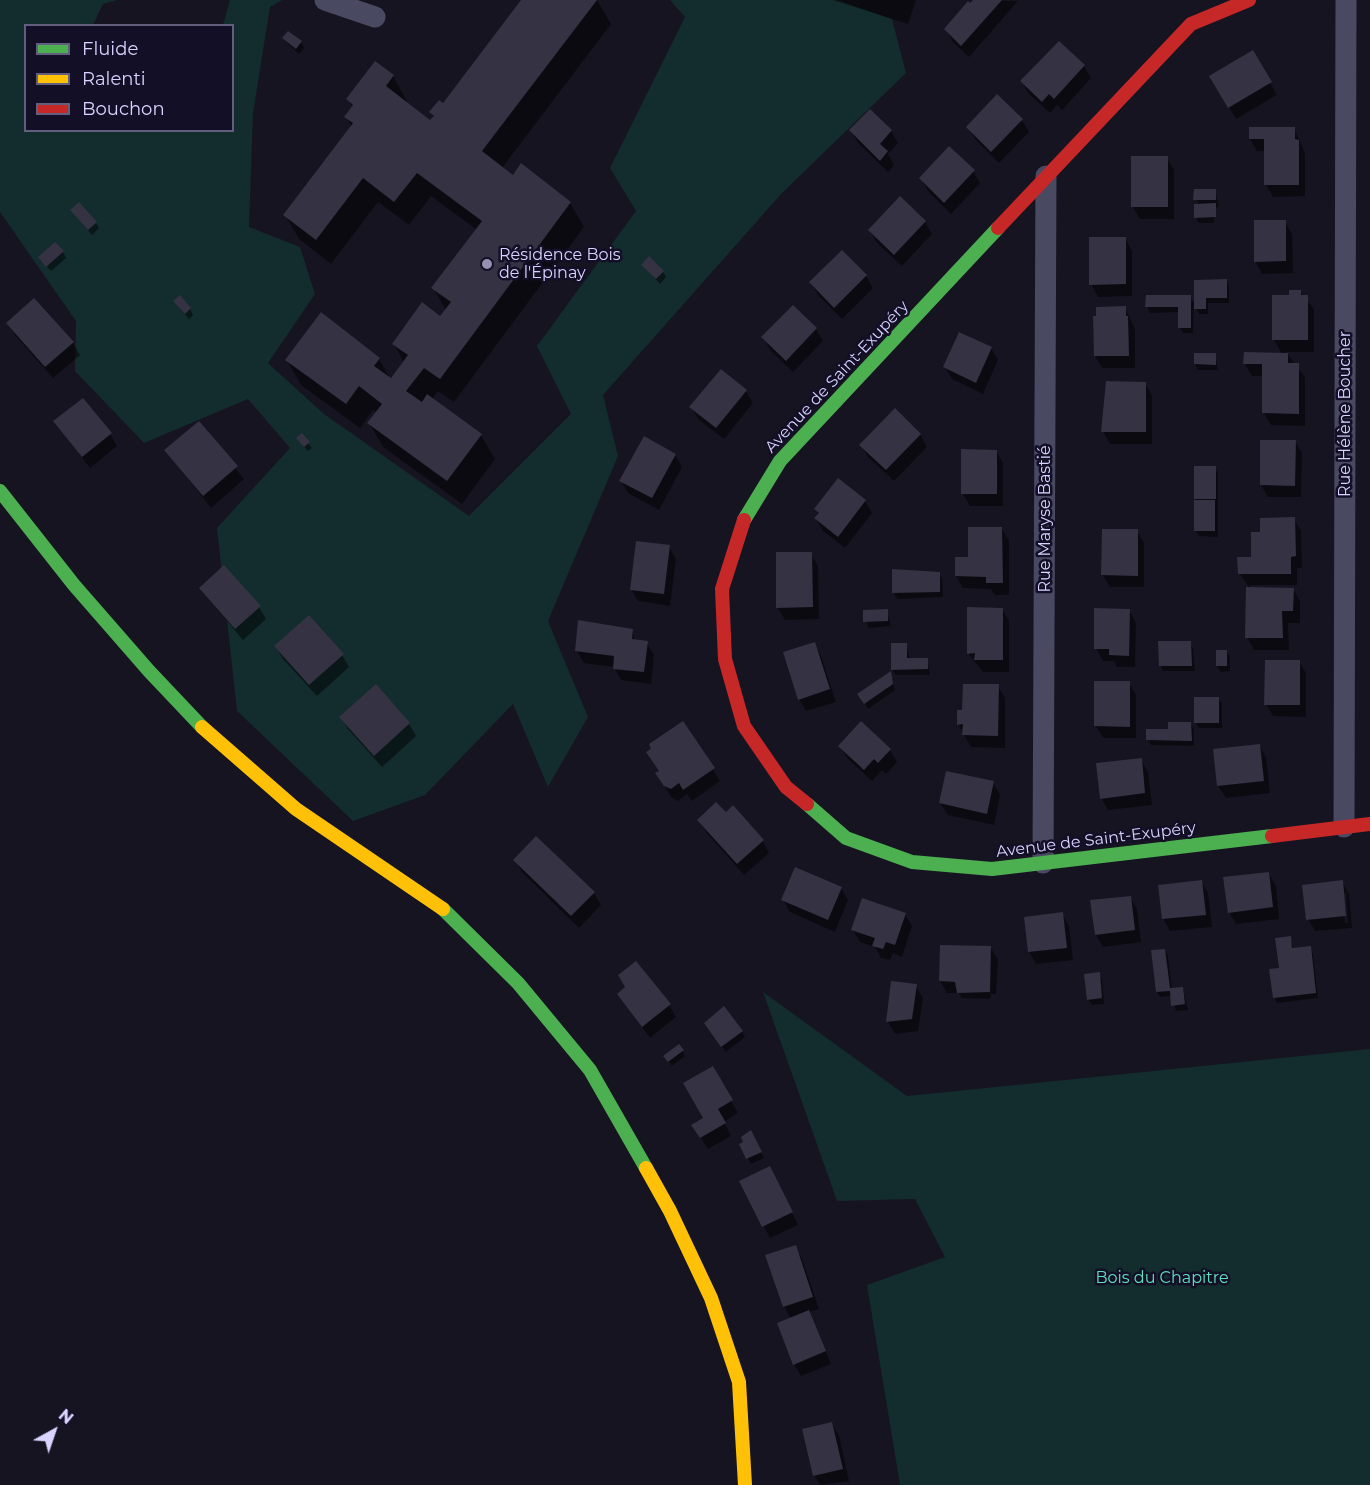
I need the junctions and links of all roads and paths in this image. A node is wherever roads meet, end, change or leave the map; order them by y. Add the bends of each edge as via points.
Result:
1 (325, 0) edge
2 (1249, 0) edge
3 (1346, 0) edge
4 (375, 17) dead end
5 (1046, 176) junction
6 (0, 491) edge
7 (1370, 824) edge
8 (1344, 827) junction
9 (1043, 863) junction
10 (745, 1485) edge

1 - 4 street
2 - 5 street, Avenue de Saint-Exupéry via 1191,24
3 - 8 street, Rue Hélène Boucher
5 - 9 street, Rue Maryse Bastié
5 - 9 street, Avenue de Saint-Exupéry via 780,461 740,527 722,589 725,659 744,726 786,787 846,838 912,862 992,869
6 - 10 street via 74,585 219,744 296,809 444,910 518,983 590,1070 670,1211 711,1298 738,1382
7 - 8 street, Avenue de Saint-Exupéry
8 - 9 street, Avenue de Saint-Exupéry

